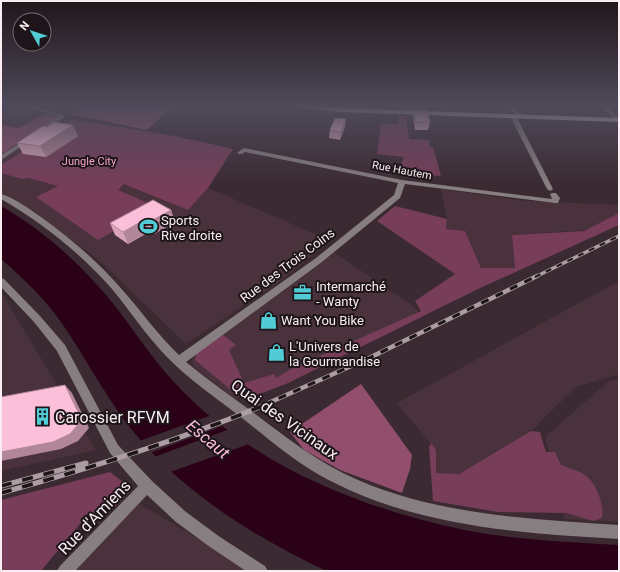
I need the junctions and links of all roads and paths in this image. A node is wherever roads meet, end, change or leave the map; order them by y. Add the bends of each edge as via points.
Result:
1 (521, 132) edge
2 (32, 137) edge
3 (240, 153) dead end
4 (1, 158) edge
5 (402, 182) junction
6 (1, 196) edge
7 (1, 281) edge
8 (179, 360) junction
9 (147, 486) junction
10 (619, 532) edge
11 (65, 571) edge
12 (260, 571) edge

1 - 5 street, Rue Hautem via 556,198 555,201
2 - 4 street
3 - 5 street, Rue Hautem via 244,150
5 - 8 street, Rue des Trois Coins via 397,196 319,260
6 - 8 street, Quai des Vicinaux via 34,216 86,257 121,294 159,342
7 - 9 street via 61,348 114,448
8 - 10 street, Quai des Vicinaux via 287,446 322,469 360,487 417,506 471,518 510,524
9 - 11 street, Rue d'Amiens
9 - 12 street via 215,542

